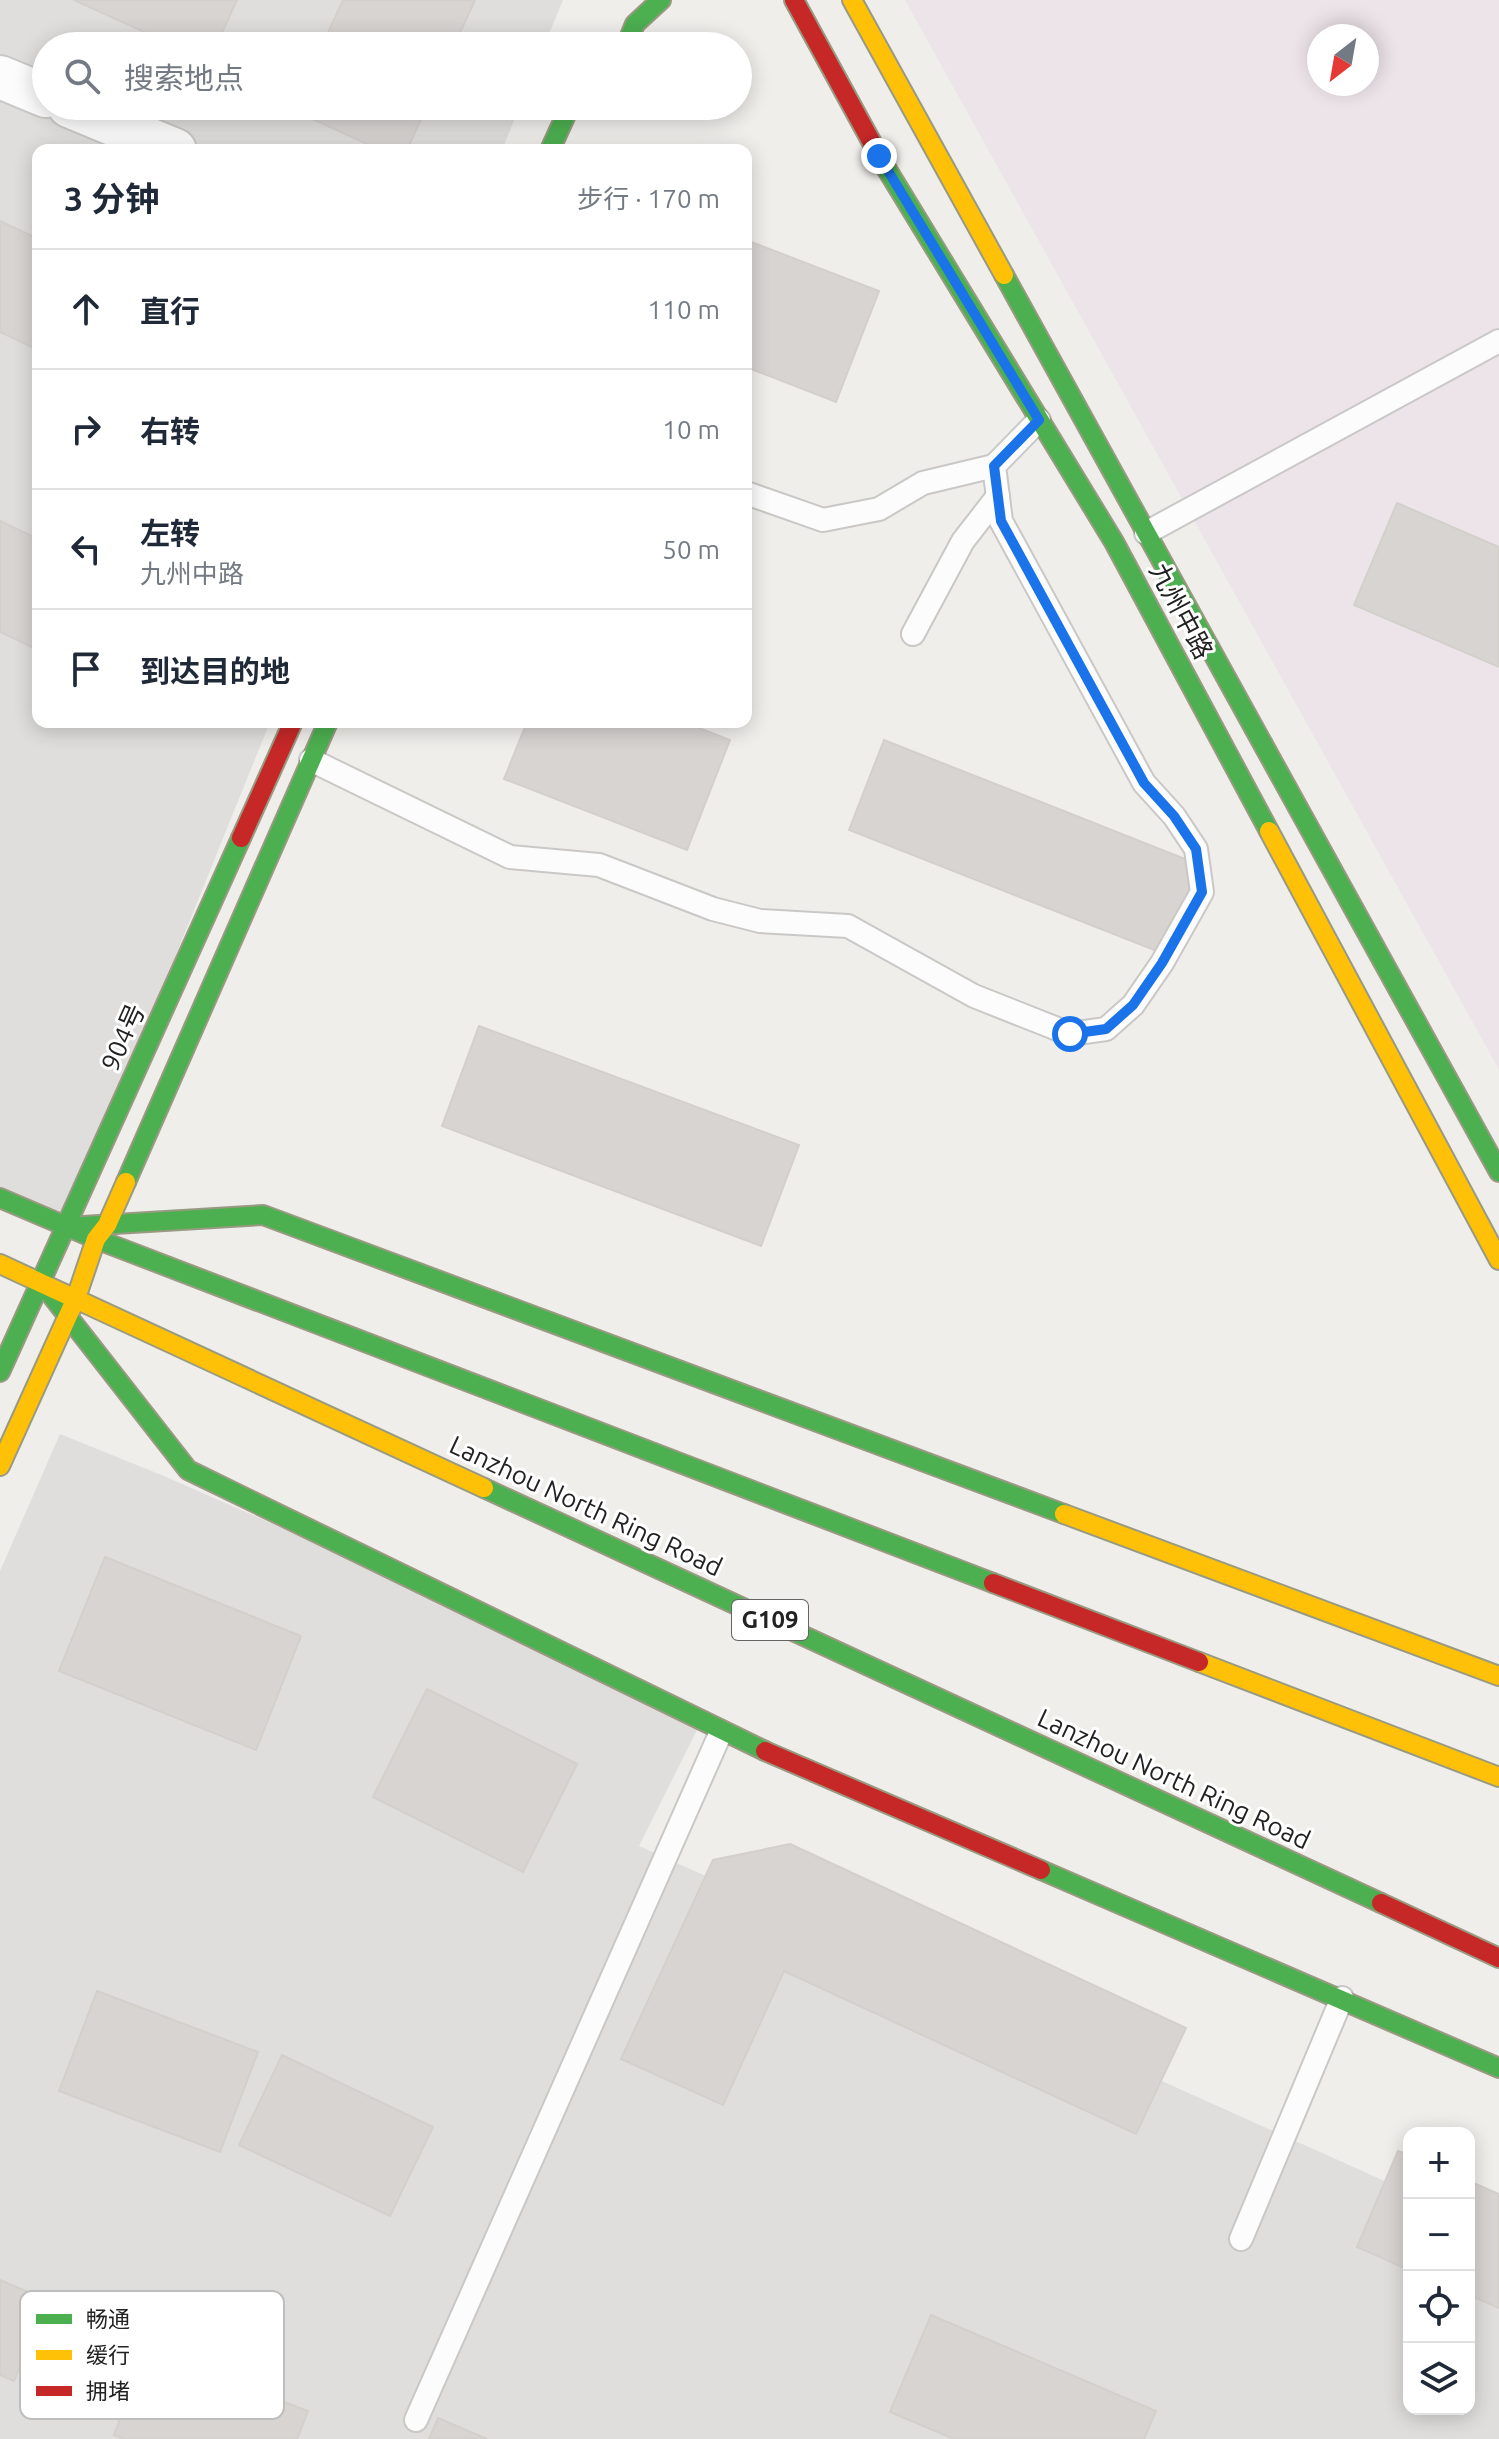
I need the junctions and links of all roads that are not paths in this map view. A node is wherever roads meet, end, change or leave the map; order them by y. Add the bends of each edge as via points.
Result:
1 (661, 0) edge
2 (794, 0) edge
3 (852, 0) edge
4 (632, 32) edge
5 (0, 77) edge
6 (32, 90) edge
7 (103, 120) edge
8 (564, 120) edge
9 (161, 144) edge
10 (553, 144) edge
11 (1499, 341) edge
12 (1039, 420) junction
13 (994, 466) junction
14 (752, 495) edge
15 (998, 496) junction
16 (1146, 533) junction
17 (913, 634) dead end
18 (290, 728) edge
19 (325, 728) edge
20 (311, 760) junction
21 (1499, 1172) edge
22 (0, 1198) edge
23 (66, 1227) junction
24 (102, 1232) junction
25 (1499, 1260) edge
26 (0, 1264) edge
27 (41, 1282) junction
28 (76, 1298) junction
29 (68, 1317) junction
30 (0, 1372) edge
31 (0, 1466) edge
32 (1499, 1676) edge
33 (721, 1732) junction
34 (1499, 1777) edge
35 (1499, 1958) edge
36 (1342, 1998) junction
37 (1499, 2068) edge
38 (1241, 2239) dead end
39 (416, 2420) dead end

1 - 4 main road
2 - 12 main road, 九州中路 via 879,156
3 - 16 main road
5 - 6 street
7 - 9 street
8 - 10 main road
11 - 16 lane
12 - 13 lane
12 - 25 main road, 九州中路 via 1114,542
13 - 14 lane via 923,483 879,509 823,520
13 - 15 lane
15 - 17 lane via 963,541
15 - 20 lane via 1001,521 1144,783 1196,849 1202,892 1133,1005 1106,1029 1070,1034 974,996 848,926 760,921 713,909 599,865 510,857
16 - 21 main road
18 - 23 main road, 904号
19 - 20 main road
20 - 24 main road
22 - 23 main road
23 - 24 main road
23 - 27 main road, 904号
24 - 28 main road
24 - 32 main road via 263,1215
24 - 34 main road
26 - 27 main road, Lanzhou North Ring Road / G109
27 - 28 main road, Lanzhou North Ring Road / G109
27 - 29 main road
27 - 30 main road, 904号
28 - 29 main road
28 - 35 main road, Lanzhou North Ring Road / G109
29 - 31 main road
29 - 33 main road via 188,1470
33 - 36 main road
33 - 39 lane
36 - 37 main road
36 - 38 lane

